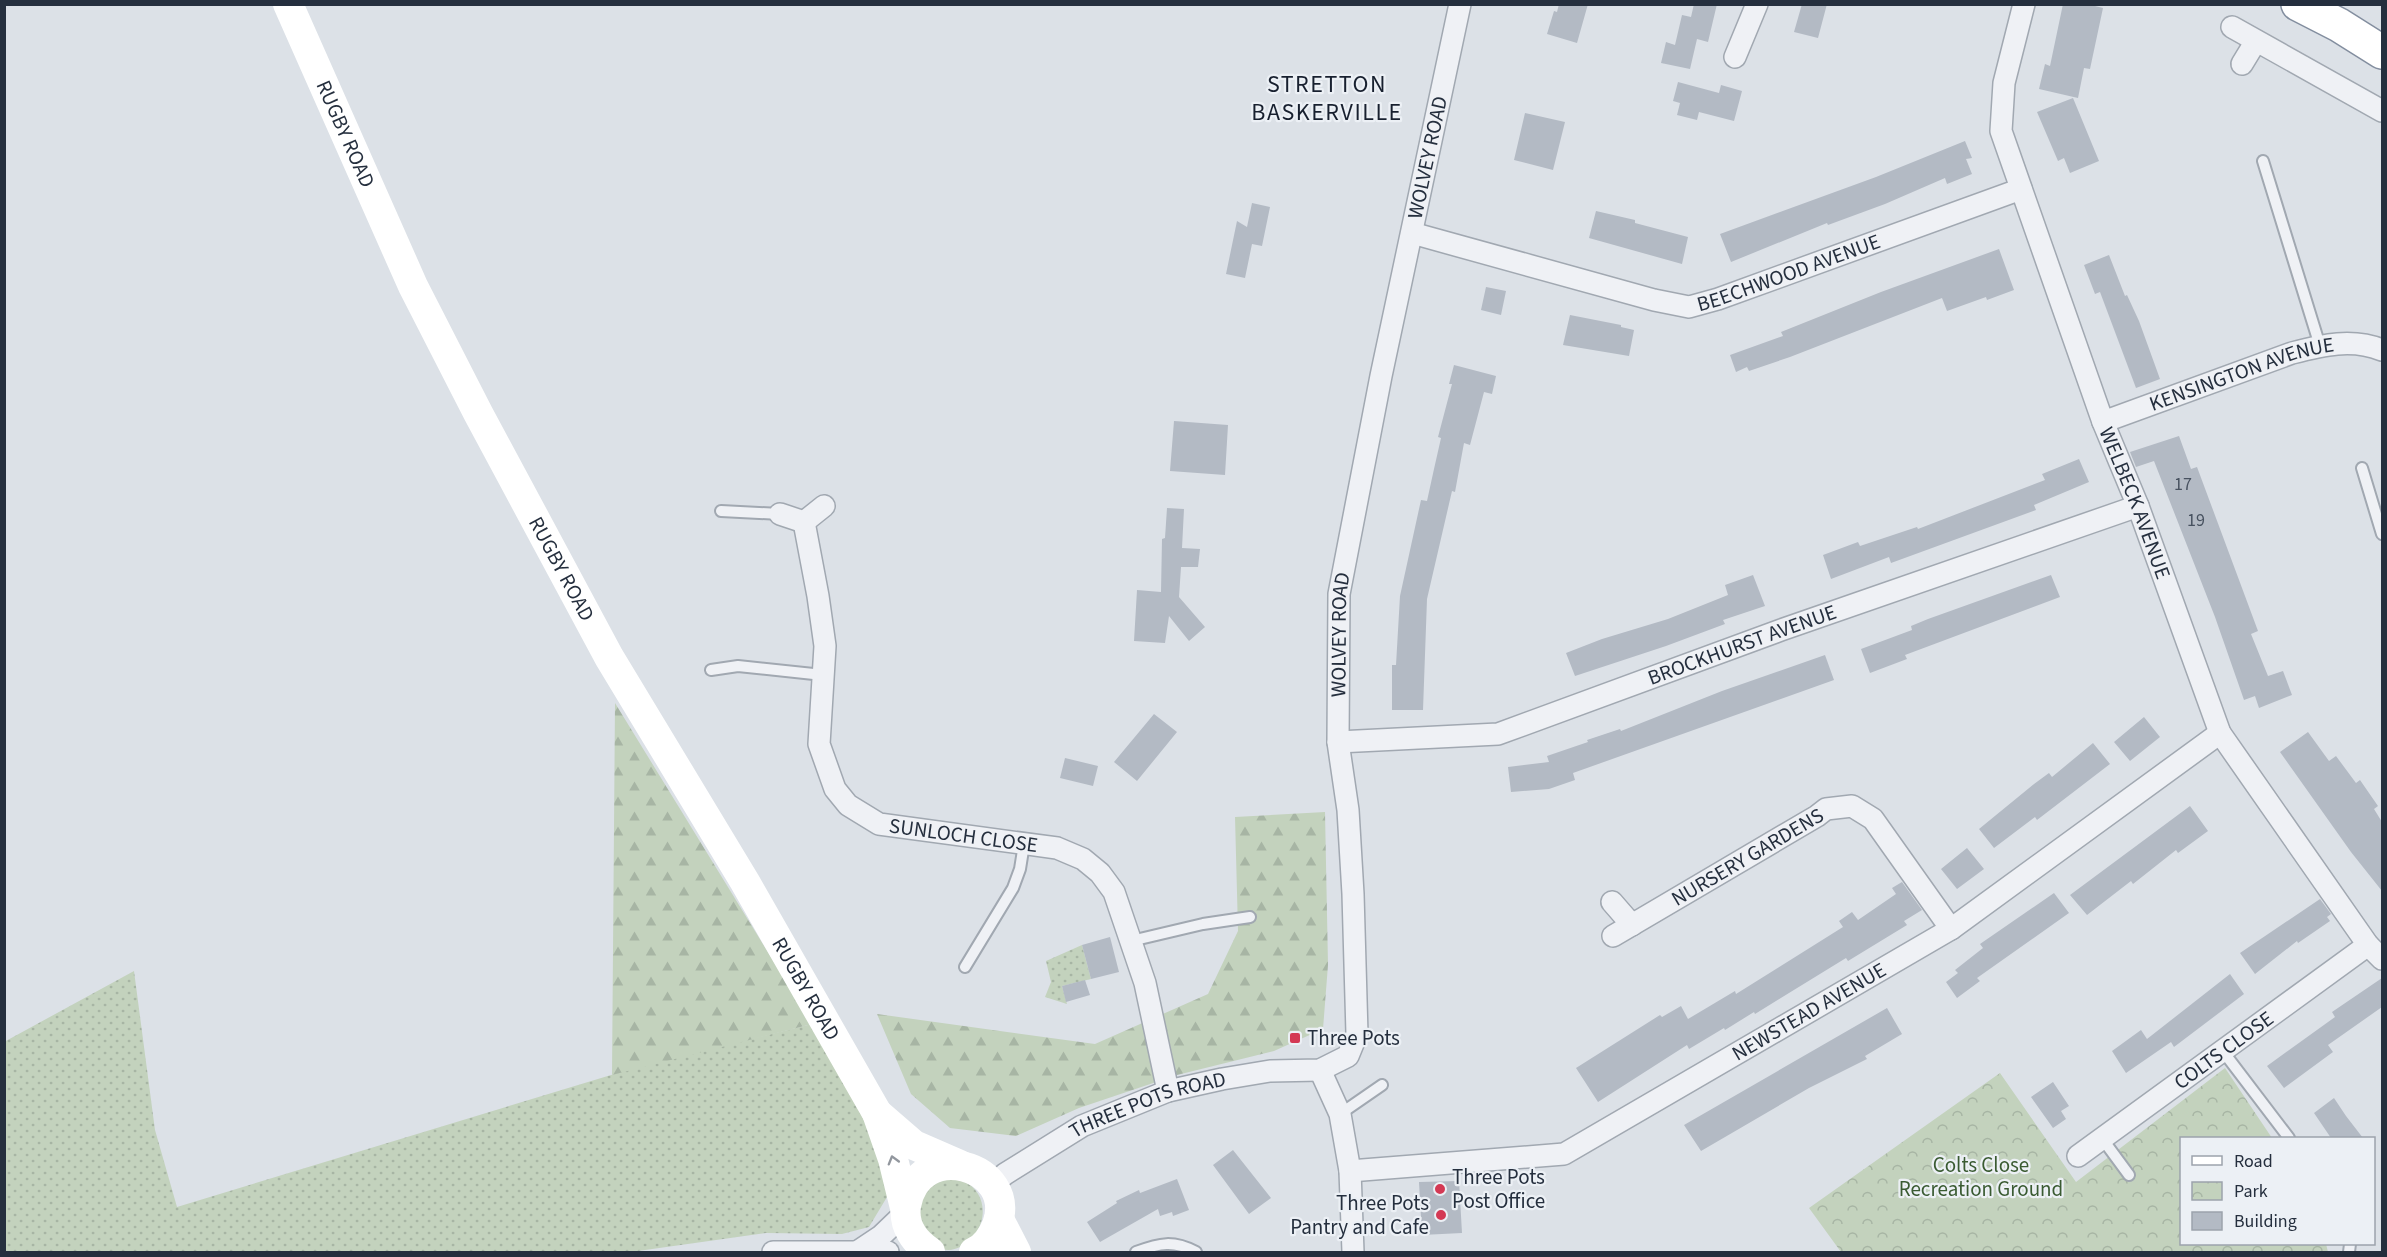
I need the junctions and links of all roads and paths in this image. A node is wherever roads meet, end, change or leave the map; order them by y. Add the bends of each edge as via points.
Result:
1 (288, 4) edge
2 (1460, 4) edge
3 (1757, 4) edge
4 (2024, 4) edge
5 (2298, 4) edge
6 (2232, 27) dead end
7 (2256, 42) junction
8 (2382, 52) edge
9 (1735, 57) dead end
10 (2242, 64) dead end
11 (2382, 111) edge
12 (2263, 161) dead end
13 (2021, 189) junction
14 (1412, 233) junction
15 (2320, 346) junction
16 (2382, 350) edge
17 (2103, 422) junction
18 (2362, 468) dead end
19 (824, 506) dead end
20 (2138, 506) junction
21 (721, 511) dead end
22 (780, 514) joint
23 (804, 522) junction
24 (2382, 534) edge
25 (711, 670) dead end
26 (823, 675) junction
27 (2220, 733) junction
28 (1338, 742) junction
29 (1024, 844) junction
30 (1612, 902) dead end
31 (1250, 917) dead end
32 (1632, 925) junction
33 (1951, 929) junction
34 (1613, 936) dead end
35 (1131, 941) junction
36 (2375, 952) edge
37 (965, 968) dead end
38 (2222, 1050) junction
39 (1320, 1070) junction
40 (1382, 1085) dead end
41 (1168, 1091) junction
42 (877, 1113) junction
43 (1340, 1114) junction
44 (2101, 1137) junction
45 (2288, 1137) edge
46 (2078, 1156) dead end
47 (960, 1165) junction
48 (1350, 1171) junction
49 (2129, 1175) dead end
50 (992, 1185) junction
51 (905, 1211) junction
52 (999, 1219) junction
53 (773, 1252) edge
54 (856, 1252) edge
55 (888, 1252) edge
56 (897, 1252) edge
57 (930, 1252) edge
58 (974, 1252) edge
59 (1016, 1252) edge
60 (1136, 1252) edge
61 (1196, 1252) edge
62 (1353, 1252) edge

1 - 42 main road, RUGBY ROAD via 413,286 478,413 609,657
2 - 14 street, WOLVEY ROAD
3 - 9 street
4 - 13 street, WELBECK AVENUE via 2004,83 2001,131
5 - 8 highway
6 - 7 street
7 - 10 street
7 - 11 street
12 - 15 lane
13 - 14 street, BEECHWOOD AVENUE via 1689,307
13 - 17 street, WELBECK AVENUE
14 - 28 street, WOLVEY ROAD via 1339,594
15 - 16 street, KENSINGTON AVENUE via 2369,345
15 - 17 street, KENSINGTON AVENUE
17 - 20 street, WELBECK AVENUE
18 - 24 lane
19 - 23 street
20 - 27 street, WELBECK AVENUE
20 - 28 street, BROCKHURST AVENUE via 1498,734
21 - 22 lane
22 - 23 street
23 - 26 street, SUNLOCH CLOSE via 825,646
25 - 26 lane via 738,666
26 - 29 street, SUNLOCH CLOSE via 819,744 835,789 848,805 879,824
27 - 33 street, NEWSTEAD AVENUE
27 - 36 street, WELBECK AVENUE
28 - 39 street, WOLVEY ROAD via 1348,810 1357,1034 1348,1056
29 - 35 street, SUNLOCH CLOSE via 1057,848 1083,859 1101,873 1114,892
29 - 37 lane via 1012,888
30 - 32 street
31 - 35 lane
32 - 33 street, NURSERY GARDENS via 1826,809 1852,806 1873,819
32 - 34 street, NURSERY GARDENS
33 - 48 street, NEWSTEAD AVENUE via 1564,1154
35 - 41 street, SUNLOCH CLOSE
36 - 38 street, COLTS CLOSE
38 - 44 street, COLTS CLOSE
38 - 45 lane
39 - 41 street, THREE POTS ROAD via 1270,1071
39 - 43 street
40 - 43 lane
41 - 50 street, THREE POTS ROAD via 1082,1126
42 - 47 main road, RUGBY ROAD via 914,1145
51 -> 42 main road, RUGBY ROAD
43 - 48 street
44 - 46 street, COLTS CLOSE
44 - 49 lane
47 - 50 main road, RUGBY ROAD via 978,1171
47 - 51 main road via 944,1165 917,1180
48 - 62 street
50 - 52 main road via 998,1196
51 - 54 street via 881,1236
51 - 57 main road, RUGBY ROAD via 912,1236
52 - 58 main road via 993,1236
52 - 59 main road
53 - 54 street
54 - 55 street
56 - 57 street
60 - 61 lane via 1159,1244 1184,1246

